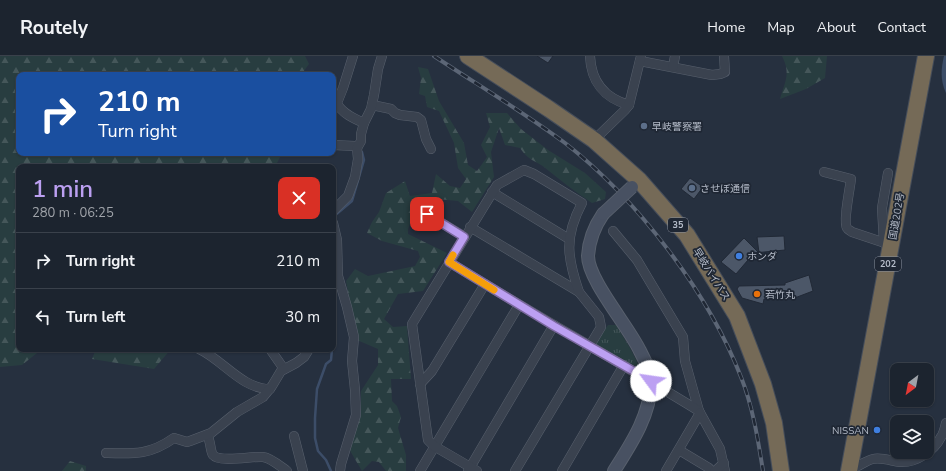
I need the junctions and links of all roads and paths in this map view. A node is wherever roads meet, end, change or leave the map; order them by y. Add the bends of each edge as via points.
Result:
1 (352, 56) edge
2 (381, 56) edge
3 (468, 56) edge
4 (590, 56) edge
5 (675, 56) edge
6 (724, 56) edge
7 (926, 56) edge
8 (640, 59) edge
9 (673, 67) junction
10 (372, 105) junction
11 (629, 105) junction
12 (360, 122) junction
13 (594, 140) junction
14 (359, 144) junction
15 (336, 145) edge
16 (431, 149) dead end
17 (824, 172) dead end
18 (888, 172) dead end
19 (635, 183) junction
20 (492, 192) junction
21 (336, 208) edge
22 (427, 214) dead end
23 (470, 227) junction
24 (613, 231) dead end
25 (336, 236) edge
26 (464, 237) junction
27 (569, 239) junction
28 (887, 244) junction
29 (449, 262) junction
30 (336, 277) edge
31 (485, 284) junction
32 (580, 292) junction
33 (519, 305) junction
34 (554, 326) junction
35 (590, 346) junction
36 (205, 352) edge
37 (272, 352) edge
38 (307, 352) edge
39 (624, 365) junction
40 (284, 369) junction
41 (651, 381) junction
42 (420, 384) junction
43 (270, 389) junction
44 (699, 412) junction
45 (946, 423) edge
46 (207, 435) junction
47 (294, 436) dead end
48 (434, 446) junction
49 (679, 450) junction
50 (106, 453) dead end
51 (724, 467) edge
52 (712, 469) edge
53 (472, 470) edge
54 (850, 470) edge
55 (287, 471) edge
56 (303, 471) edge
57 (340, 471) edge
58 (420, 471) edge
59 (515, 471) edge
60 (562, 471) edge
61 (614, 471) edge
62 (666, 471) edge
63 (782, 471) edge

1 - 12 street via 337,103 338,108
2 - 10 street
3 - 13 highway, 早岐バイパス / 35
4 - 11 street via 593,75 598,84 612,97
5 - 9 street
6 - 9 street via 725,72 720,74 712,75
7 - 28 highway, 国道202号 / 202
8 - 9 street
8 - 11 street
10 - 12 street
10 - 16 street via 391,109 400,115 417,117 421,120
11 - 13 street
12 - 14 street
13 - 19 highway, 早岐バイパス / 35
14 - 15 street
14 - 21 street via 352,187 348,196
17 - 28 street via 851,178 845,218 847,228
18 - 28 street via 882,208
19 - 41 street, bridge via 603,214 595,226 588,258 593,276 636,341 647,364
19 - 63 highway, 早岐バイパス / 35 via 687,235 737,316 763,384 774,423
20 - 23 street
20 - 27 street
20 - 27 street via 497,185 524,170 582,203 574,218
22 - 26 street
23 - 26 street
23 - 32 street
24 - 44 street via 637,260 683,337 685,361
25 - 30 street
26 - 29 street
27 - 32 street via 570,265
28 - 54 highway, 国道202号 / 202
29 - 31 street
29 - 42 street via 412,324
30 - 57 street via 347,306 354,337 352,361 356,415
31 - 33 street
31 - 42 street via 432,370
32 - 35 street via 599,317 601,327
33 - 34 street
33 - 48 street
34 - 35 street
34 - 53 street
35 - 39 street
35 - 59 street
36 - 43 street via 236,376 259,388
37 - 40 street
38 - 40 street via 296,363
39 - 41 street
39 - 60 street
40 - 43 street
41 - 44 street
41 - 61 street via 641,426
42 - 48 street via 428,440
43 - 46 street via 259,400
44 - 49 street
44 - 51 street via 720,449
45 - 54 street via 937,444 918,458 908,462 873,459
46 - 50 street via 187,442 174,438 150,451 131,454
46 - 55 street via 215,457 263,457
47 - 56 street
48 - 53 street
48 - 58 street
49 - 52 street
49 - 62 street
51 - 52 street

